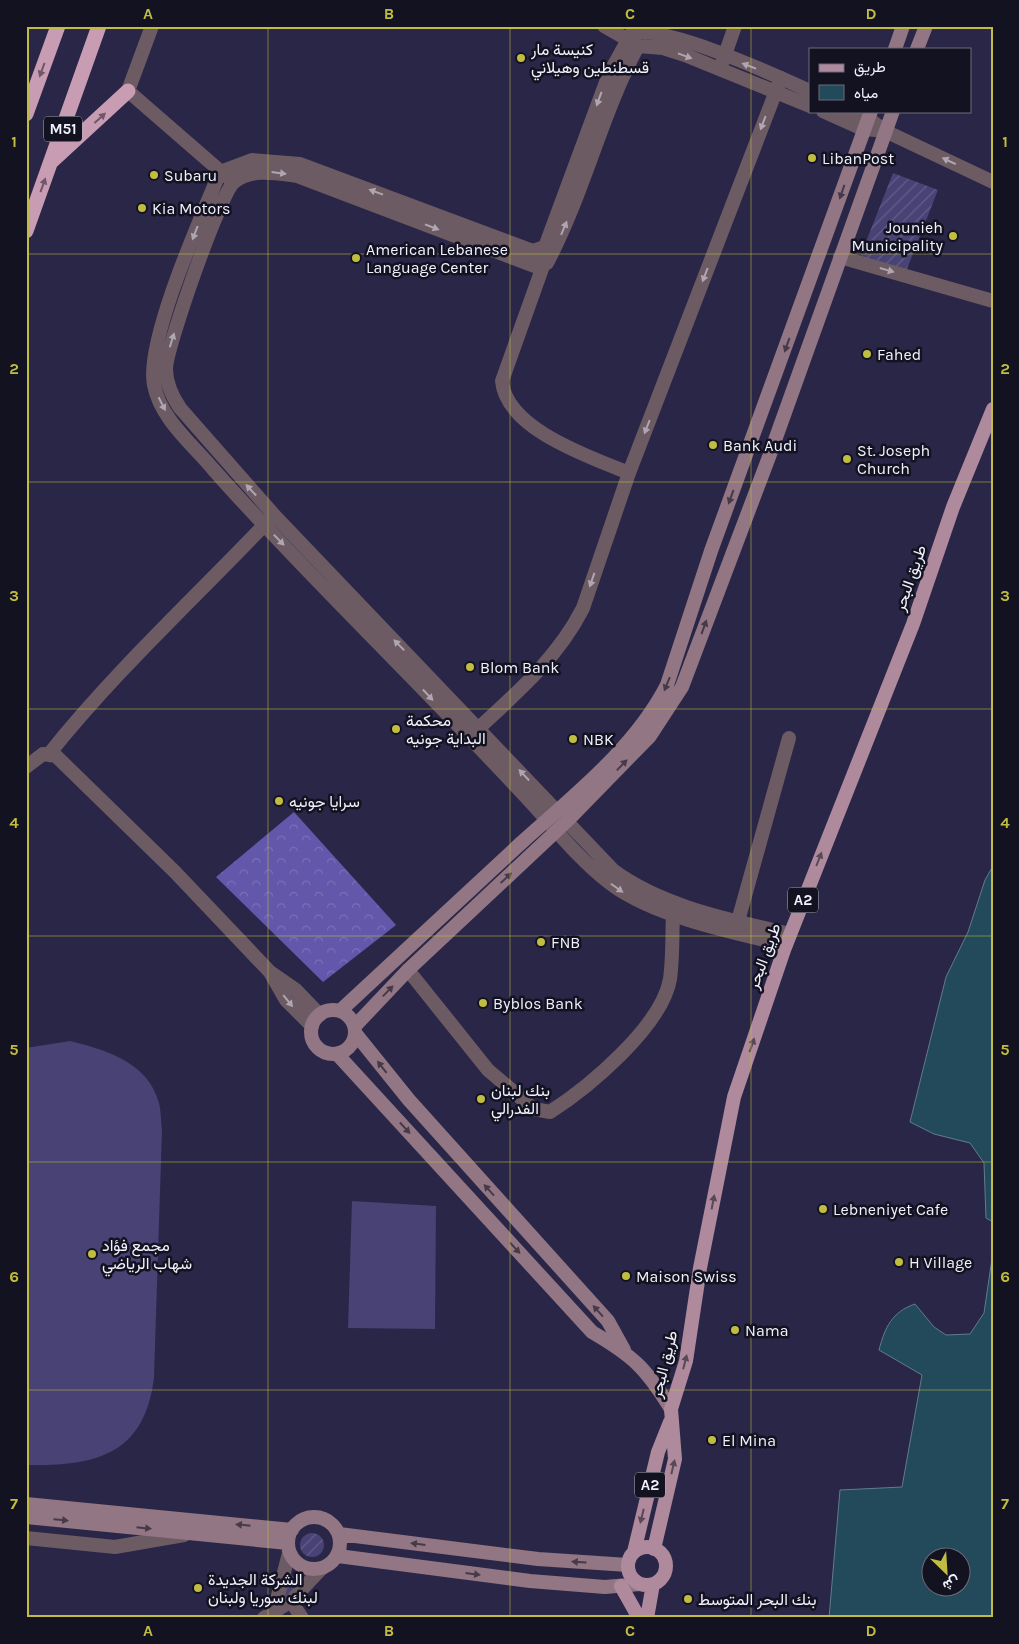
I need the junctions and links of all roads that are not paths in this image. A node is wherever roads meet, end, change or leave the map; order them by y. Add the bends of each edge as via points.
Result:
1 (58, 26) edge
2 (99, 26) edge
3 (152, 26) edge
4 (604, 26) edge
5 (735, 26) edge
6 (903, 26) edge
7 (926, 26) edge
8 (632, 43) junction
9 (895, 48) edge
10 (918, 48) edge
11 (723, 63) junction
12 (778, 84) junction
13 (128, 91) junction
14 (809, 92) edge
15 (809, 105) edge
16 (828, 112) edge
17 (855, 112) edge
18 (893, 112) edge
19 (26, 114) edge
20 (867, 120) edge
21 (885, 131) junction
22 (591, 139) junction
23 (51, 162) junction
24 (220, 172) junction
25 (993, 182) edge
26 (233, 183) junction
27 (26, 231) edge
28 (539, 250) junction
29 (840, 257) junction
30 (543, 266) junction
31 (993, 301) edge
32 (161, 383) junction
33 (993, 409) edge
34 (629, 473) junction
35 (274, 515) junction
36 (264, 525) junction
37 (409, 665) junction
38 (474, 732) junction
39 (790, 738) dead end
40 (49, 754) junction
41 (26, 768) edge
42 (557, 817) junction
43 (556, 831) junction
44 (675, 908) junction
45 (738, 921) junction
46 (720, 922) junction
47 (788, 940) junction
48 (408, 970) junction
49 (340, 1011) junction
50 (316, 1021) junction
51 (355, 1029) junction
52 (337, 1054) junction
53 (625, 1351) junction
54 (671, 1414) junction
55 (26, 1504) edge
56 (93, 1516) junction
57 (26, 1517) edge
58 (193, 1533) junction
59 (339, 1534) junction
60 (26, 1538) edge
61 (290, 1542) junction
62 (654, 1549) junction
63 (338, 1556) junction
64 (631, 1559) junction
65 (321, 1569) junction
66 (646, 1584) junction
67 (621, 1586) junction
68 (291, 1601) junction
69 (269, 1614) edge
70 (302, 1618) edge
71 (639, 1618) edge
72 (647, 1618) edge

1 -> 19 highway, M51
2 - 23 highway, M51
3 - 13 street
4 - 8 street
5 - 11 street
6 - 9 main road
7 - 10 main road
8 - 11 street
8 - 22 street via 620,79
11 - 12 street
12 - 14 street
12 - 15 street
12 -> 34 street
23 -> 13 highway
13 - 24 street
16 - 20 street
17 - 20 street
18 - 21 main road
20 - 21 street
20 -> 42 main road via 711,551 667,685 641,727
25 -> 21 street
21 - 29 main road
22 - 28 street via 545,247
30 -> 22 street via 559,240
27 -> 23 highway, M51
24 - 26 street
28 -> 24 street via 533,251 300,164 252,160
24 -> 32 street via 154,354
26 -> 30 street via 255,172 296,176 537,267
32 -> 26 street via 182,308 215,220
28 - 30 street
29 -> 31 street
42 -> 29 main road via 650,736 682,687 769,458
30 - 34 street via 502,380 506,399 522,419 551,437
35 -> 32 street
32 -> 36 street via 168,416
47 -> 33 main road, طريق البحر / A2 via 913,624 953,507
34 -> 38 street via 573,627 547,662
35 - 36 street
37 -> 35 street
36 -> 37 street
36 - 40 street via 139,654
37 - 38 street
38 - 42 street
39 - 45 street
40 - 41 street via 39,756
40 - 50 street via 72,770 127,824 270,972 296,990
42 - 43 main road
42 - 44 street via 614,871
42 - 49 main road
43 -> 44 street via 579,857 611,884 643,904
48 -> 43 main road
44 - 46 street
44 - 48 street via 670,979 662,1002 641,1033 578,1094 550,1112 534,1109 488,1070
45 - 46 street
45 - 47 street
46 - 47 street
54 -> 47 main road, طريق البحر / A2 via 686,1361 700,1268 734,1097
51 -> 48 main road
49 - 50 main road via 332,1010
49 - 51 main road via 346,1014
50 - 52 main road via 311,1034 317,1047
51 - 52 main road via 350,1047
53 -> 51 main road via 608,1321 408,1100
52 -> 53 main road via 592,1332
53 - 54 main road via 652,1378
62 -> 54 main road, طريق البحر / A2 via 675,1459
54 -> 64 main road, طريق البحر / A2
55 - 56 main road
57 -> 56 main road
56 -> 58 main road
61 -> 56 main road
58 - 60 street via 115,1547
58 - 61 main road
59 - 61 main road via 328,1521 312,1517 297,1523
59 - 63 main road
64 -> 59 main road via 538,1559
61 - 65 main road via 299,1565 306,1569
61 - 69 street
62 - 64 main road via 640,1548
62 - 66 main road via 665,1563 663,1576
63 - 65 main road
63 -> 67 main road via 530,1581
64 - 66 main road via 630,1576
65 - 68 street
66 - 67 main road
66 - 72 main road
67 - 71 main road
68 - 69 street
68 - 70 street

